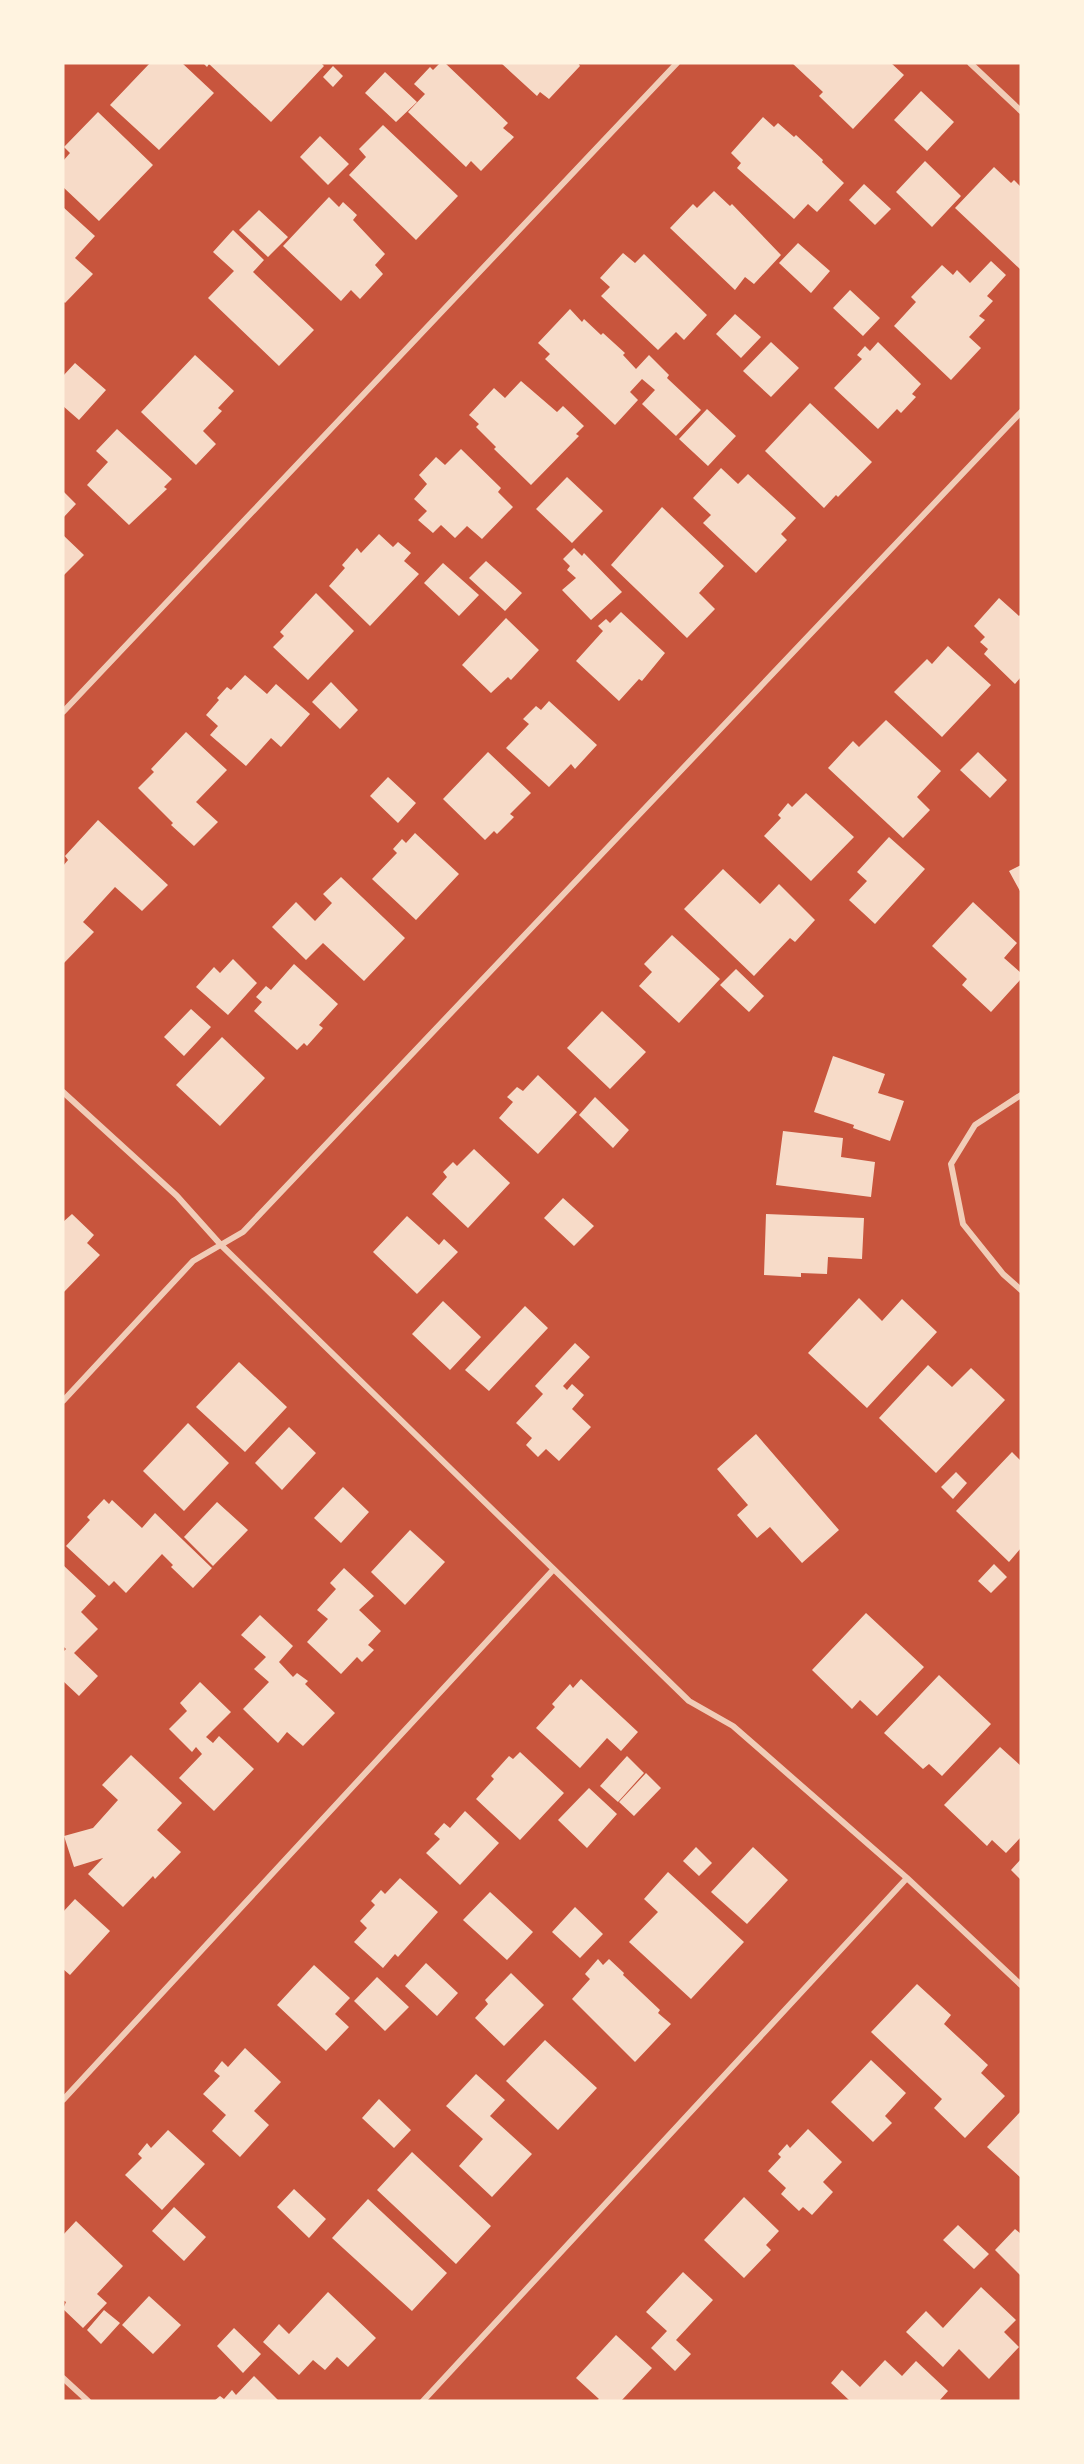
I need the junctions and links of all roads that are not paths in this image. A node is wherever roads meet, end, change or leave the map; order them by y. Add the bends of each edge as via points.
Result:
1 (677, 63) edge
2 (970, 63) edge
3 (1021, 111) edge
4 (1021, 412) edge
5 (63, 712) edge
6 (63, 1092) edge
7 (1021, 1095) edge
8 (221, 1245) junction
9 (1021, 1290) edge
10 (63, 1401) edge
11 (554, 1570) junction
12 (907, 1878) junction
13 (1021, 1985) edge
14 (63, 2100) edge
15 (63, 2378) edge
16 (88, 2401) edge
17 (423, 2401) edge

1 - 5 street
2 - 3 street
4 - 8 street via 251,1224
6 - 8 street via 177,1196
7 - 9 street via 975,1125 951,1164 963,1224
8 - 10 street via 194,1261
8 - 11 street
11 - 12 street via 689,1701 733,1726
11 - 14 street
12 - 13 street
12 - 17 street
15 - 16 street

